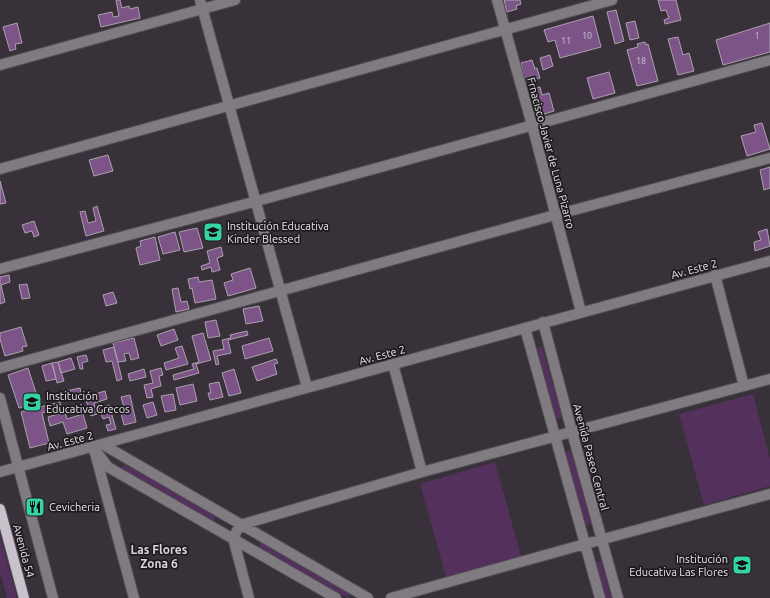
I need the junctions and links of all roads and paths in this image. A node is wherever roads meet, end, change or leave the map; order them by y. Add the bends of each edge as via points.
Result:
1 (236, 0) edge
2 (498, 0) edge
3 (612, 0) edge
4 (201, 4) edge
5 (505, 29) junction
6 (770, 60) edge
7 (0, 65) edge
8 (229, 106) junction
9 (532, 125) junction
10 (770, 158) edge
11 (0, 169) edge
12 (257, 200) junction
13 (555, 214) junction
14 (770, 260) edge
15 (0, 269) edge
16 (716, 275) junction
17 (282, 291) junction
18 (581, 312) junction
19 (543, 322) junction
20 (525, 328) junction
21 (393, 364) junction
22 (0, 368) edge
23 (770, 379) edge
24 (744, 386) junction
25 (307, 387) junction
26 (0, 398) edge
27 (572, 432) junction
28 (555, 437) junction
29 (98, 446) junction
30 (18, 467) junction
31 (0, 472) edge
32 (422, 472) junction
33 (770, 494) edge
34 (0, 510) edge
35 (240, 524) junction
36 (233, 538) junction
37 (602, 540) junction
38 (584, 544) junction
39 (24, 598) edge
40 (53, 598) edge
41 (134, 598) edge
42 (249, 598) edge
43 (336, 598) edge
44 (368, 598) edge
45 (391, 598) edge
46 (600, 598) edge
47 (618, 598) edge

1 - 4 street
2 - 5 street, Frnacisco Javier de Luna Pizarro
3 - 5 street
4 - 7 street
4 - 8 street
5 - 8 street
5 - 9 street, Frnacisco Javier de Luna Pizarro
6 - 9 street
8 - 11 street
8 - 12 street
9 - 12 street
9 - 13 street, Frnacisco Javier de Luna Pizarro
10 - 13 street
12 - 15 street
12 - 17 street
13 - 17 street
13 - 18 street, Frnacisco Javier de Luna Pizarro
14 - 16 street, Av. Este 2
16 - 18 street, Av. Este 2
16 - 24 street
17 - 22 street
17 - 25 street
18 - 19 street, Av. Este 2
19 - 20 street, Av. Este 2
19 - 27 street, Avenida Paseo Central
20 - 21 street, Av. Este 2
20 - 28 street
21 - 25 street, Av. Este 2
21 - 32 street
23 - 24 street
24 - 27 street
25 - 29 street, Av. Este 2
26 - 30 street
27 - 28 street
27 - 37 street, Avenida Paseo Central
28 - 32 street
28 - 38 street
29 - 30 street, Av. Este 2
29 - 35 street
29 - 36 street via 108,467
29 - 41 street
30 - 31 street, Av. Este 2
30 - 40 street
32 - 35 street
33 - 37 street
34 - 39 main road, Avenida 54
35 - 36 street
35 - 44 street
36 - 42 street
36 - 43 street
37 - 38 street
37 - 47 street, Avenida Paseo Central
38 - 45 street
38 - 46 street

